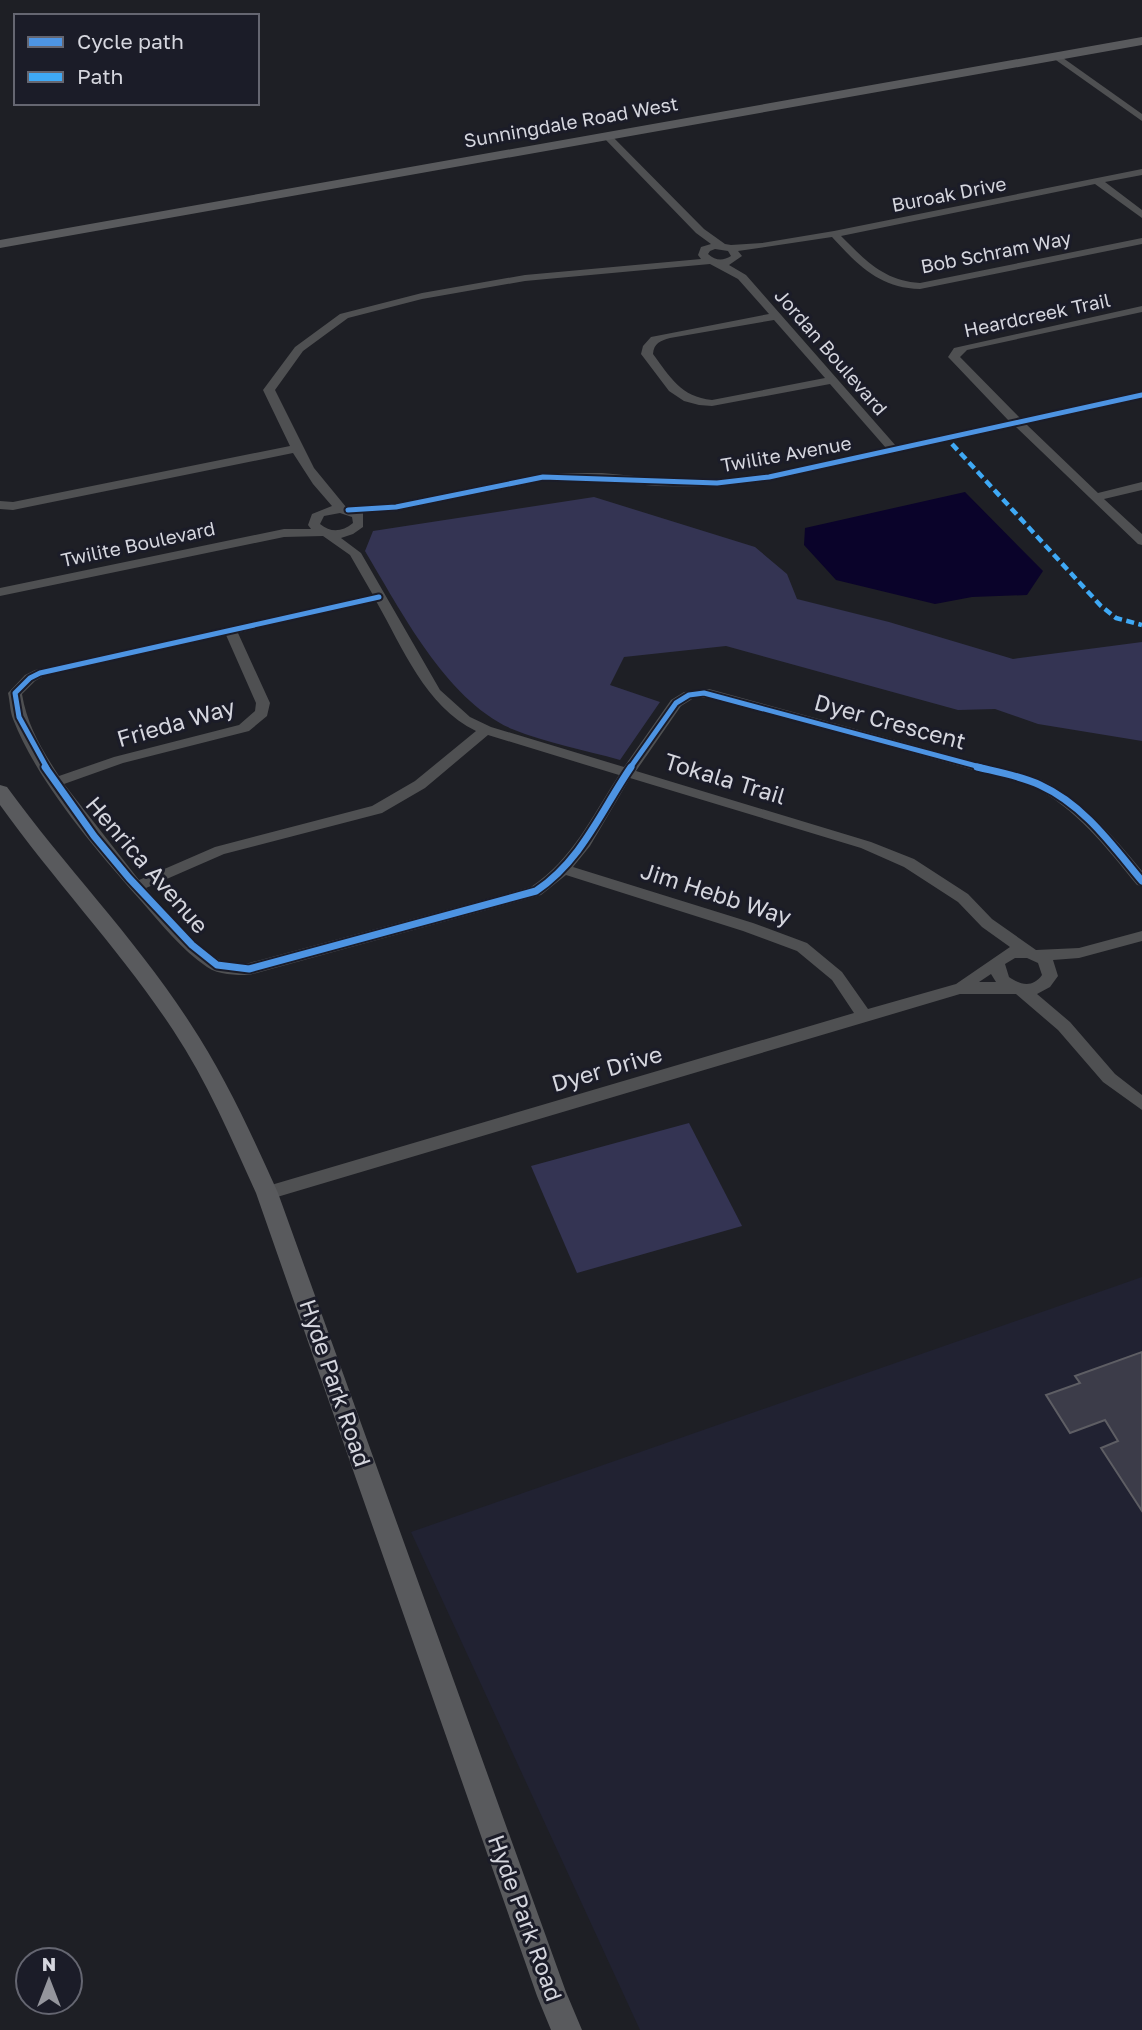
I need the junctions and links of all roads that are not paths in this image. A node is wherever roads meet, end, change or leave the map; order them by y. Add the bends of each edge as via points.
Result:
1 (1142, 41) edge
2 (1056, 56) junction
3 (1142, 118) edge
4 (606, 135) junction
5 (1142, 172) edge
6 (1097, 181) junction
7 (1142, 215) edge
8 (700, 231) junction
9 (834, 234) junction
10 (1142, 241) edge
11 (2, 243) edge
12 (704, 251) junction
13 (731, 252) junction
14 (714, 262) junction
15 (666, 264) junction
16 (742, 277) junction
17 (1142, 309) edge
18 (776, 316) junction
19 (832, 380) junction
20 (1142, 395) edge
21 (1017, 422) junction
22 (294, 449) junction
23 (893, 449) junction
24 (1142, 486) edge
25 (321, 489) junction
26 (1097, 497) junction
27 (0, 505) edge
28 (396, 507) junction
29 (344, 509) junction
30 (318, 515) junction
31 (357, 526) junction
32 (284, 533) junction
33 (325, 533) junction
34 (1142, 541) edge
35 (355, 553) junction
36 (0, 592) edge
37 (379, 597) junction
38 (231, 631) junction
39 (486, 730) junction
40 (627, 773) junction
41 (54, 783) junction
42 (0, 791) edge
43 (565, 870) junction
44 (1142, 881) edge
45 (138, 887) junction
46 (987, 923) junction
47 (1142, 936) edge
48 (1079, 953) junction
49 (1032, 954) junction
50 (998, 962) junction
51 (1048, 980) junction
52 (960, 988) junction
53 (1018, 988) junction
54 (864, 1017) junction
55 (1064, 1026) junction
56 (1142, 1104) edge
57 (267, 1193) junction
58 (568, 2030) edge

1 - 2 main road, Sunningdale Road West
2 - 3 street
2 - 4 main road, Sunningdale Road West
4 - 8 street
4 - 11 main road, Sunningdale Road West
5 - 6 street, Buroak Drive
6 - 7 street
6 - 9 street, Buroak Drive
8 - 12 street
8 - 13 street
9 - 10 street, Bob Schram Way via 877,276 900,287
9 - 13 street, Buroak Drive
12 - 13 street
12 - 14 street, Jordan Boulevard via 704,257
12 - 15 street
13 - 14 street
13 - 16 street, Jordan Boulevard
14 - 15 street
14 - 16 street, Jordan Boulevard
15 - 22 street via 525,278 422,296 344,316 299,349 269,390
16 - 18 street, Jordan Boulevard
17 - 21 street, Heardcreek Trail via 958,350 957,362
18 - 19 street, Jordan Boulevard
18 - 19 street via 668,335 654,340 647,354 679,396 695,402
19 - 23 street, Jordan Boulevard
20 - 21 street, Twilite Avenue
21 - 23 street, Twilite Avenue
21 - 26 street, Heardcreek Trail
22 - 25 street
22 - 27 street
23 - 28 street, Twilite Avenue via 769,477 717,483 543,477
24 - 26 street
25 - 29 street
25 - 30 street
26 - 34 street, Heardcreek Trail
28 - 29 street, Twilite Avenue
28 - 31 street, Twilite Avenue
29 - 30 street, Twilite Avenue
29 - 31 street via 358,516
30 - 32 street, Twilite Boulevard
30 - 33 street via 314,525
31 - 33 street, Twilite Avenue via 344,534
31 - 35 street
32 - 33 street, Twilite Boulevard
32 - 36 street, Twilite Boulevard
33 - 35 street, Tokala Trail
35 - 37 street, Tokala Trail
37 - 38 street, Henrica Avenue
37 - 39 street, Tokala Trail via 435,692 465,720
38 - 41 street, Frieda Way via 263,703 255,720 232,732 119,760
38 - 41 street, Henrica Avenue via 40,673 21,685 15,693 15,712
39 - 40 street, Tokala Trail
39 - 45 street via 409,793 377,810 220,850
40 - 43 street, Henrica Avenue
40 - 44 street, Dyer Crescent via 681,698 714,694 1037,782 1070,799
40 - 46 street, Tokala Trail via 892,855 963,898
41 - 45 street, Henrica Avenue
42 - 57 main road, Hyde Park Road via 168,1006 208,1072
43 - 45 street, Henrica Avenue via 536,891 249,969 227,969 199,953
43 - 54 street, Jim Hebb Way via 802,947 837,976
46 - 49 street, Tokala Trail
46 - 50 street, Tokala Trail
47 - 48 street
48 - 49 street
48 - 51 street
49 - 50 street via 1012,952
49 - 51 street via 1048,964
50 - 52 street, Dyer Drive
50 - 53 street via 1000,977
51 - 53 street via 1031,990
51 - 55 street
52 - 53 street, Dyer Drive
52 - 54 street, Dyer Drive
53 - 55 street
54 - 57 street, Dyer Drive
55 - 56 street via 1109,1078
57 - 58 main road, Hyde Park Road via 552,1996

